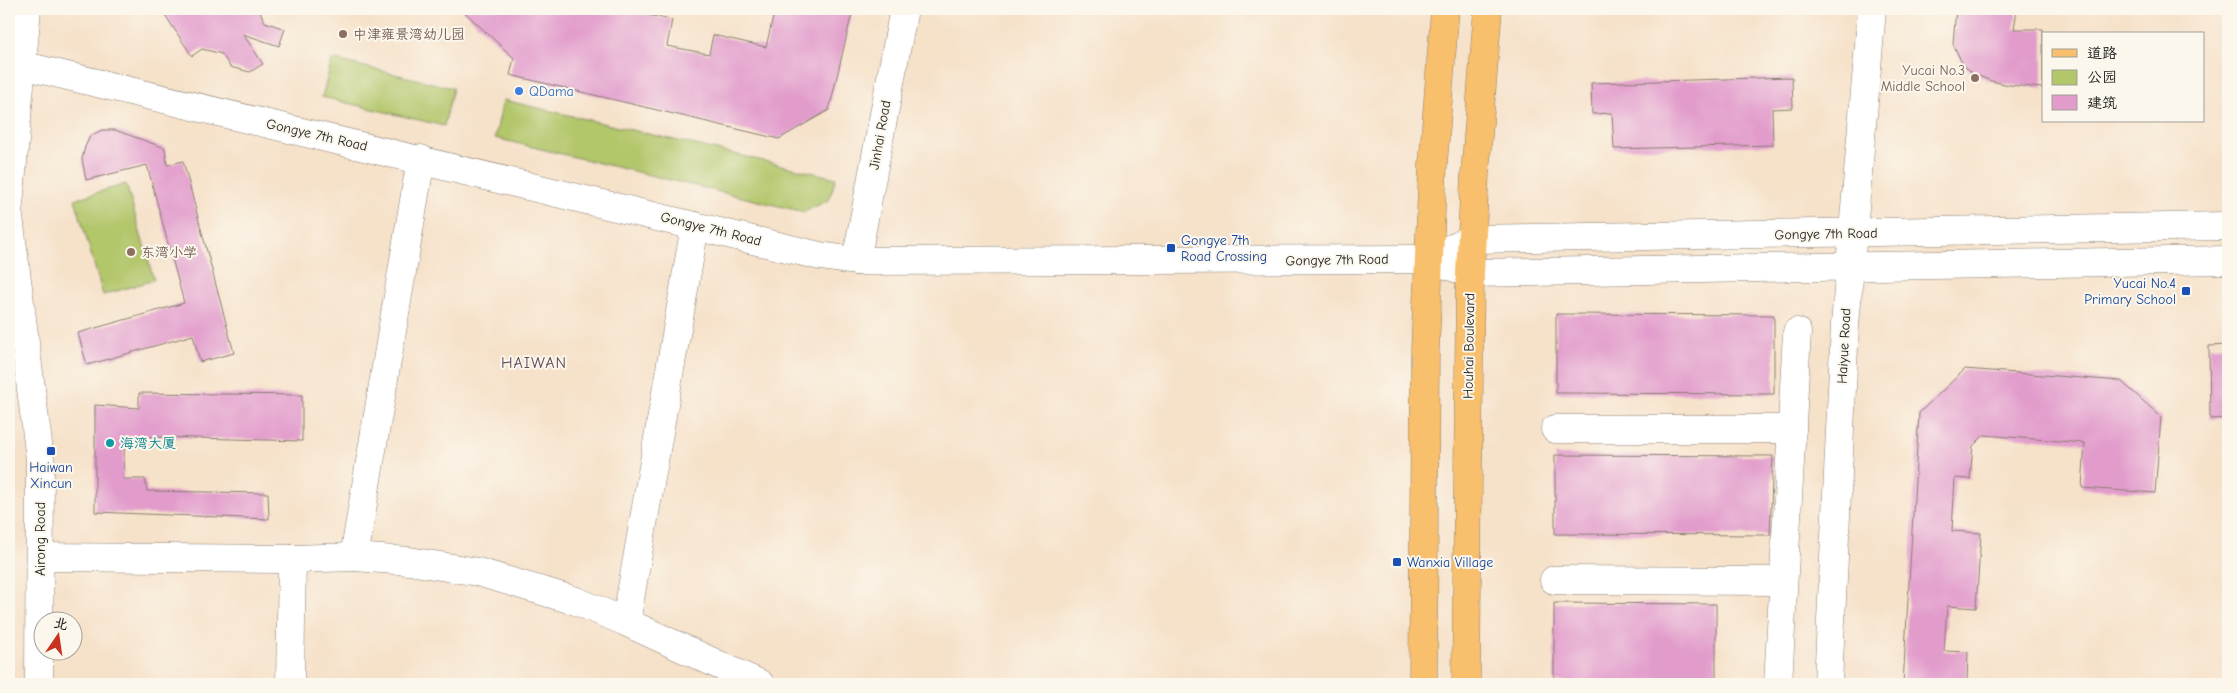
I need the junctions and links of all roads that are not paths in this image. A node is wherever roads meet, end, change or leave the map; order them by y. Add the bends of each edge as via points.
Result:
1 (27, 9) edge
2 (904, 9) edge
3 (1445, 9) edge
4 (1488, 9) edge
5 (1872, 9) edge
6 (15, 64) edge
7 (421, 159) junction
8 (9, 205) edge
9 (9, 217) edge
10 (695, 226) junction
11 (2228, 226) edge
12 (1852, 233) junction
13 (1471, 239) junction
14 (1429, 259) junction
15 (2228, 260) edge
16 (856, 261) junction
17 (1849, 268) junction
18 (1470, 273) junction
19 (13, 282) edge
20 (1797, 332) dead end
21 (1555, 429) dead end
22 (1792, 429) junction
23 (41, 557) junction
24 (354, 557) junction
25 (292, 559) junction
26 (1554, 580) dead end
27 (1783, 581) junction
28 (626, 622) junction
29 (38, 684) edge
30 (290, 684) edge
31 (760, 684) edge
32 (1423, 684) edge
33 (1466, 684) edge
34 (1778, 684) edge
35 (1828, 684) edge

1 - 6 street
2 - 16 street, Jinhai Road
3 - 14 main road
4 - 13 main road, Houhai Boulevard
5 - 12 street, Haiyue Road
6 - 7 street, Gongye 7th Road
6 - 8 street via 15,159
7 - 10 street, Gongye 7th Road
7 - 24 street
9 - 19 street, Airong Road
10 - 16 street, Gongye 7th Road via 820,256
10 - 28 street
11 - 12 street, Gongye 7th Road
12 - 13 street, Gongye 7th Road
12 - 17 street, Haiyue Road
13 - 14 street, Gongye 7th Road
13 - 18 main road, Houhai Boulevard
14 - 16 street, Gongye 7th Road
14 - 18 street, Gongye 7th Road
14 - 32 main road via 1425,350
15 - 17 street, Gongye 7th Road
17 - 18 street, Gongye 7th Road
17 - 35 street, Haiyue Road
18 - 33 main road, Houhai Boulevard
19 - 23 street, Airong Road via 40,459
20 - 22 street
21 - 22 street
22 - 27 street
23 - 25 street
23 - 29 street, Airong Road
24 - 25 street
24 - 28 street via 409,561 478,572 576,602
25 - 30 street
26 - 27 street
27 - 34 street
28 - 31 street

